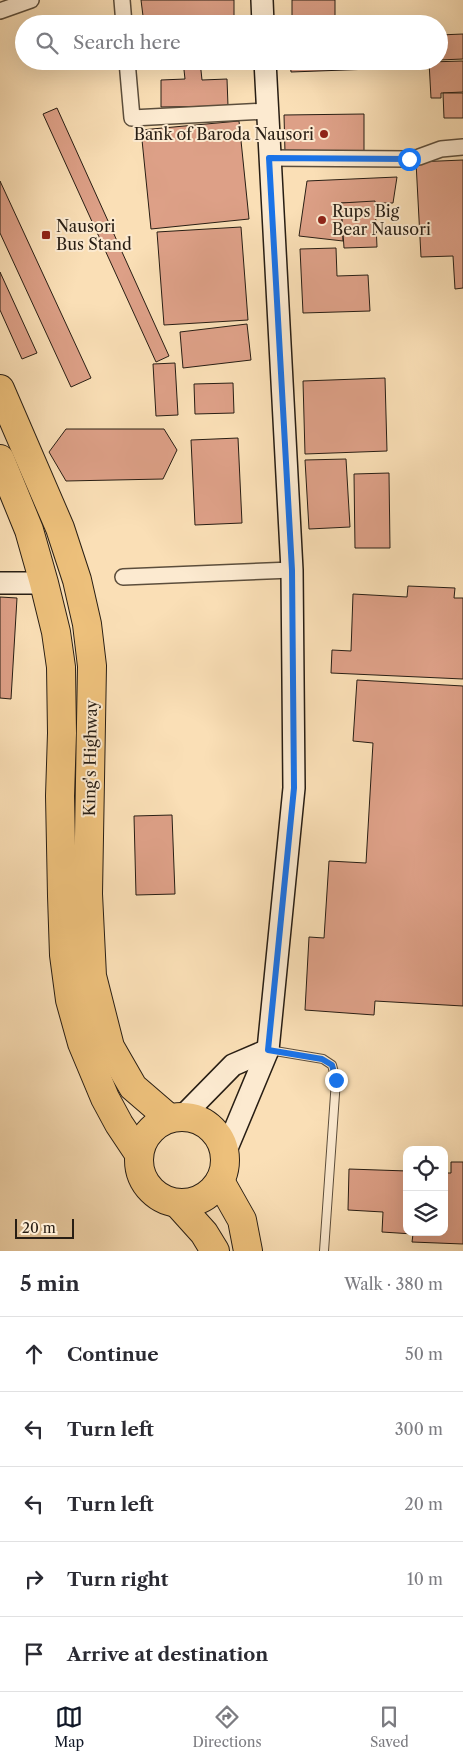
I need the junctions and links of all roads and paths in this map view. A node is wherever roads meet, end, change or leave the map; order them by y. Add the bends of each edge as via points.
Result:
1 (31, 0) edge
2 (122, 0) edge
3 (262, 0) edge
4 (0, 11) edge
5 (123, 15) edge
6 (263, 15) edge
7 (128, 70) edge
8 (265, 70) edge
9 (267, 112) junction
10 (463, 147) edge
11 (269, 158) junction
12 (0, 389) edge
13 (0, 459) edge
14 (292, 570) junction
15 (123, 577) dead end
16 (0, 583) edge
17 (44, 583) junction
18 (268, 1050) junction
19 (176, 1117) junction
20 (225, 1153) junction
21 (139, 1154) junction
22 (220, 1181) junction
23 (177, 1203) junction
24 (215, 1251) edge
25 (248, 1251) edge
26 (324, 1251) edge

1 - 4 street
2 - 5 street
3 - 6 street
7 - 9 street via 132,118
8 - 9 street
9 - 11 street
10 - 11 street via 441,148 409,159
11 - 14 street
12 - 19 highway, King's Highway via 60,528 87,624 92,666 88,894 92,976 110,1047 133,1087
13 - 17 highway, King's Highway via 29,530
14 - 15 street
14 - 18 street via 294,788
16 - 17 street
17 - 21 highway, King's Highway via 61,667 62,896 64,955 70,1000 82,1043 105,1098
18 - 19 street via 234,1065
18 - 20 street
18 - 26 lane via 322,1059 332,1065 336,1080
19 - 20 highway via 202,1122 217,1134
19 - 21 highway via 158,1123 148,1132
20 - 22 highway
21 - 23 highway via 141,1173 151,1190
22 - 23 highway via 202,1198
22 - 25 highway via 242,1220
23 - 24 highway via 204,1233

